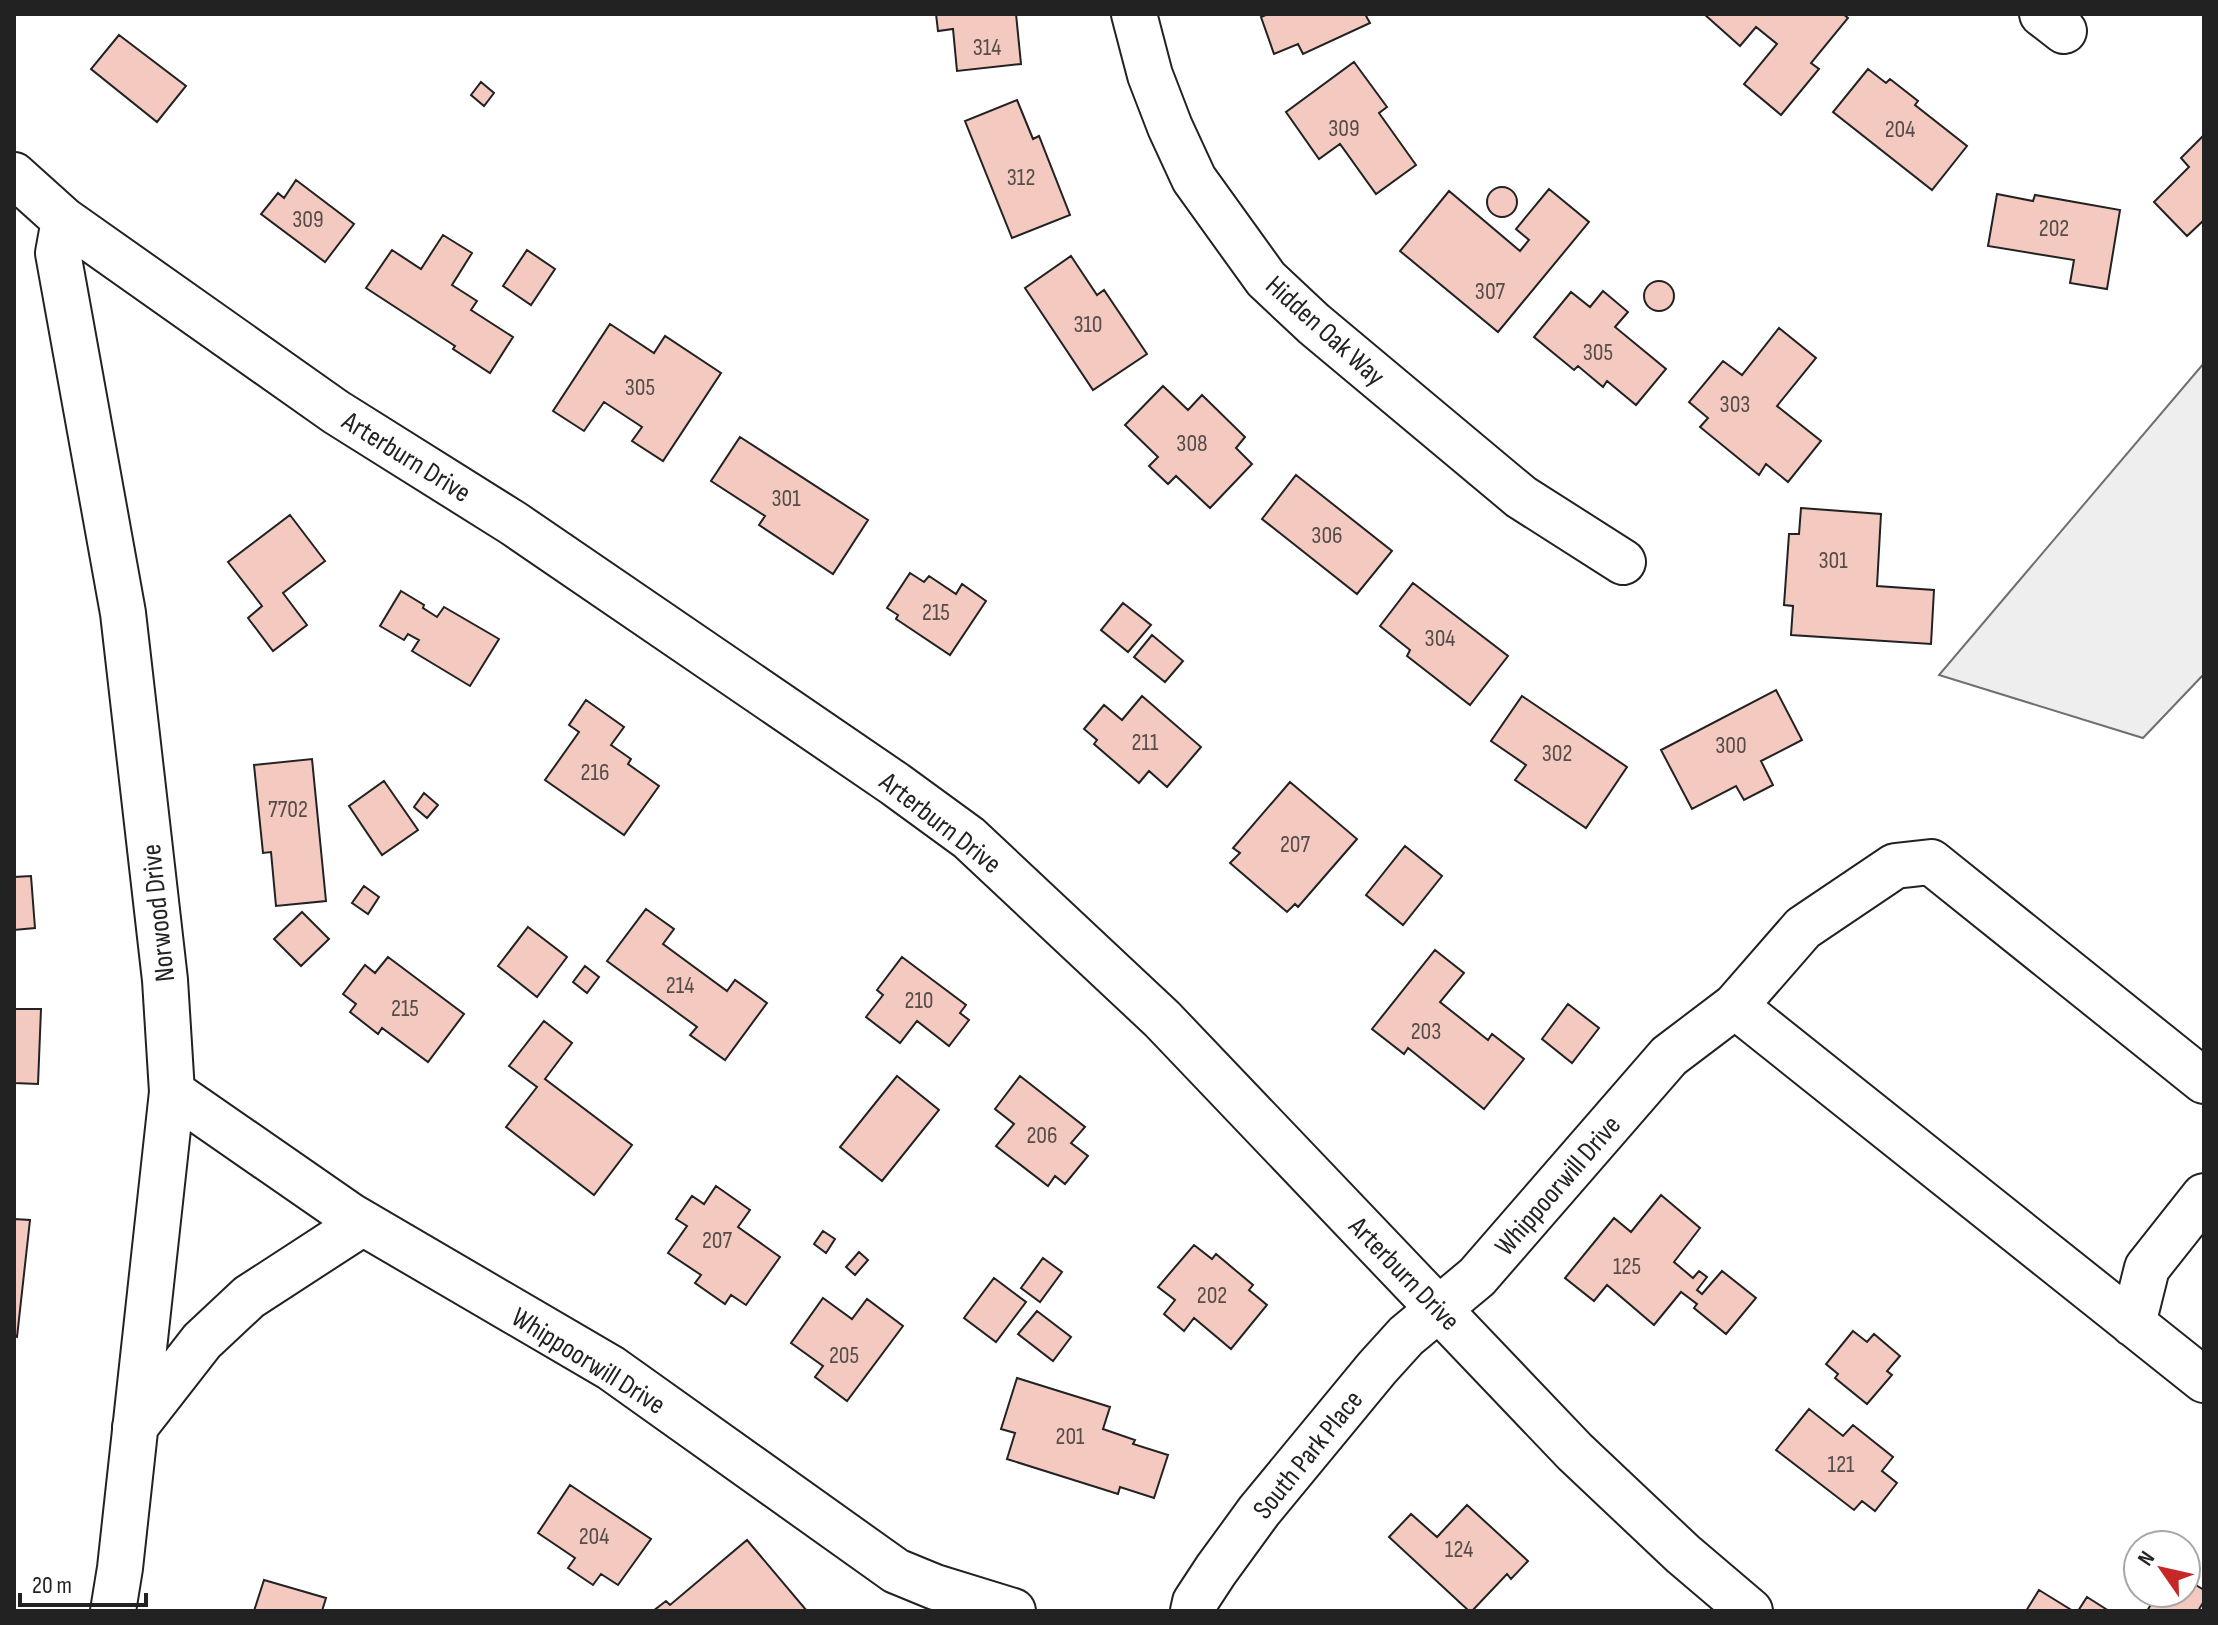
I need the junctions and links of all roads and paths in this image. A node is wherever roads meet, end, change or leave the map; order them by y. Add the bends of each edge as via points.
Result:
1 (1134, 14) edge
2 (14, 175) edge
3 (64, 220) junction
4 (1623, 562) dead end
5 (1735, 1006) junction
6 (2204, 1081) edge
7 (172, 1092) junction
8 (2204, 1196) edge
9 (363, 1223) junction
10 (1438, 1309) junction
11 (2133, 1324) junction
12 (2204, 1380) edge
13 (135, 1427) junction
14 (896, 1591) edge
15 (1182, 1608) edge
16 (113, 1611) edge
17 (1013, 1611) edge
18 (1750, 1611) edge

1 - 4 street, Hidden Oak Way via 1155,88 1194,179 1266,279 1521,497
2 - 3 street, Arterburn Drive
3 - 7 street, Norwood Drive via 58,253 123,613 165,980
3 - 10 street, Arterburn Drive via 336,412 513,523 969,838 1162,1019
5 - 6 street, Whippoorwill Drive via 1803,928 1895,866 1931,862
5 - 10 street, Whippoorwill Drive via 1669,1056 1477,1277
5 - 11 street
7 - 9 street, Whippoorwill Drive
7 - 13 street, Norwood Drive
8 - 11 street via 2147,1268
9 - 13 street via 249,1297 202,1341
9 - 14 street, Whippoorwill Drive via 611,1368
10 - 15 street, South Park Place via 1377,1368
10 - 18 street, Arterburn Drive via 1575,1452
11 - 12 street
13 - 16 street, Norwood Drive
14 - 17 street, Whippoorwill Drive via 935,1587

